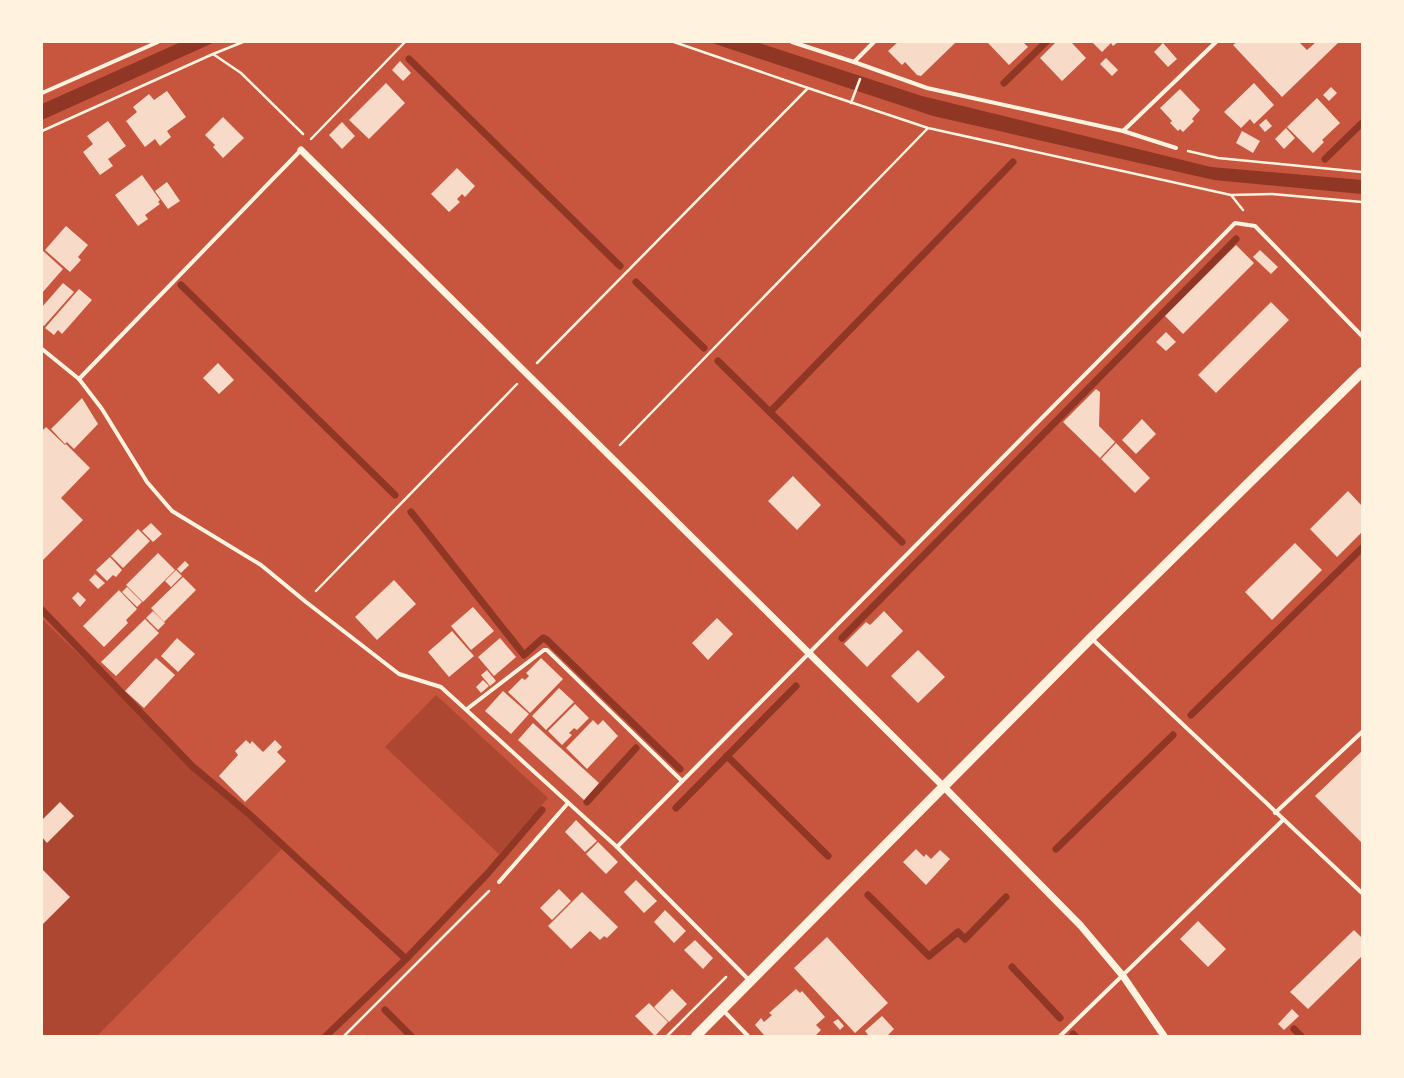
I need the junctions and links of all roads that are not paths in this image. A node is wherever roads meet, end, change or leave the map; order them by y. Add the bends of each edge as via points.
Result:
1 (158, 42) edge
2 (792, 42) edge
3 (874, 42) edge
4 (1216, 42) edge
5 (854, 62) junction
6 (42, 93) edge
7 (1123, 131) junction
8 (1176, 148) road end
9 (301, 150) joint
10 (1362, 336) edge
11 (42, 349) edge
12 (1362, 372) edge
13 (79, 379) junction
14 (1090, 638) junction
15 (809, 654) junction
16 (467, 709) junction
17 (1362, 732) edge
18 (682, 781) junction
19 (943, 786) junction
20 (568, 803) junction
21 (1275, 813) junction
22 (1283, 820) junction
23 (617, 847) junction
24 (499, 882) road end
25 (1362, 893) edge
26 (1123, 976) junction
27 (750, 981) junction
28 (722, 1009) junction
29 (696, 1036) edge
30 (748, 1036) edge
31 (1060, 1036) edge
32 (1164, 1036) edge

1 - 6 street
2 - 5 street
3 - 5 street
4 - 7 street
5 - 7 street via 927,88
7 - 8 street
9 - 13 street
9 - 15 street
10 - 15 street via 1255,226 1235,223
11 - 13 street
12 - 14 main road
13 - 16 street via 102,409 147,482 172,511 261,565 399,674 441,687
14 - 19 main road
14 - 21 street
15 - 18 street
15 - 19 street
16 - 18 street via 547,650
16 - 20 street
17 - 21 street
18 - 23 street
19 - 26 street via 1081,926
19 - 27 main road
20 - 23 street
20 - 24 street
21 - 22 street
22 - 25 street
22 - 26 street
23 - 27 street
26 - 31 street
26 - 32 street
27 - 28 main road
28 - 29 main road
28 - 30 street

